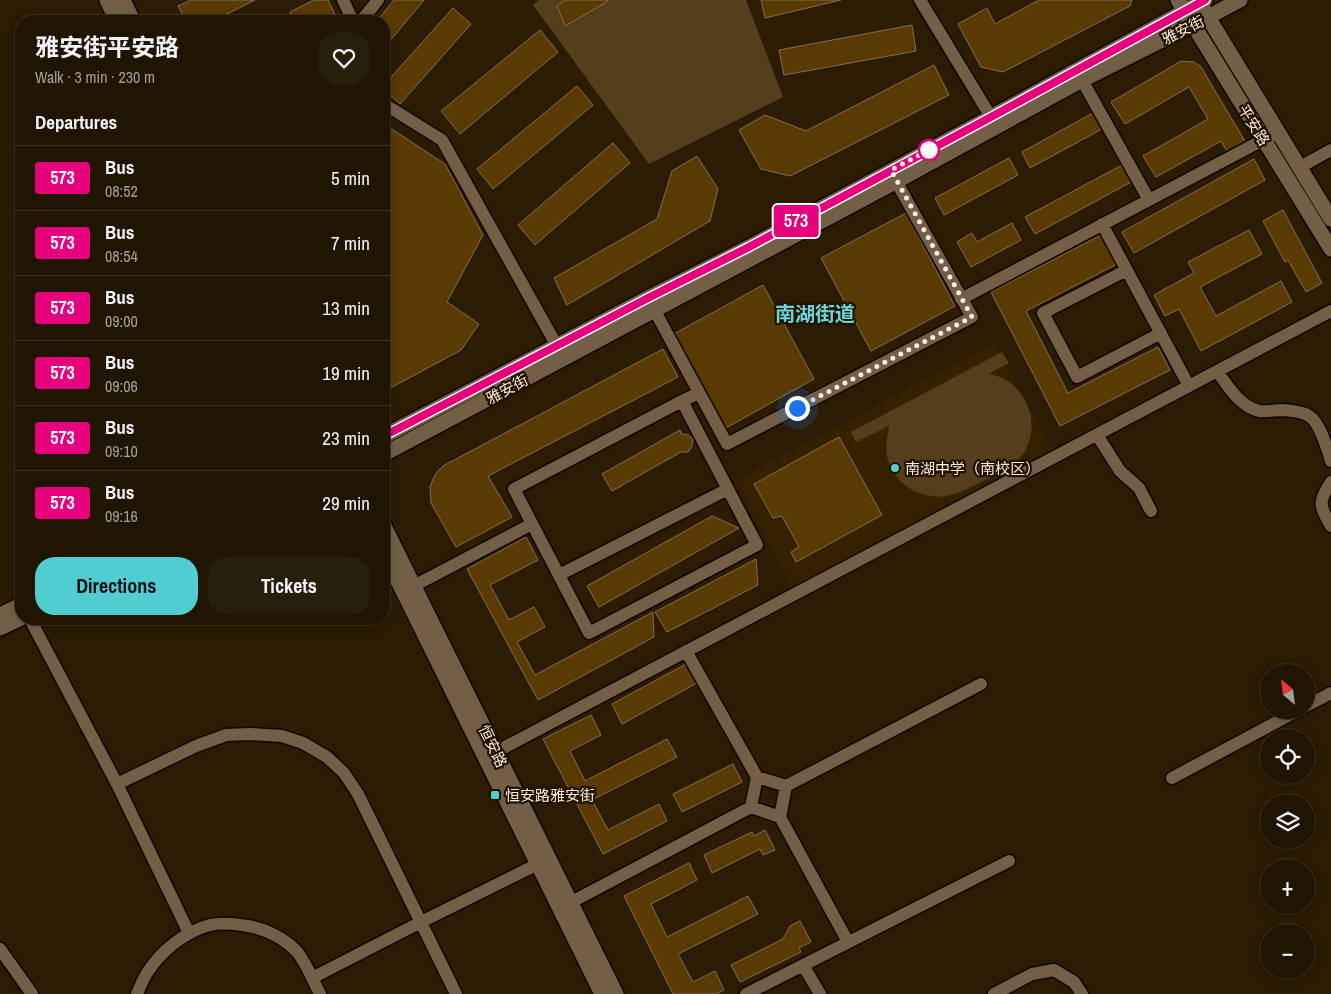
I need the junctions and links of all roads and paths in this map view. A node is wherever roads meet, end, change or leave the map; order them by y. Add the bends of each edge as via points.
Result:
1 (107, 0) edge
2 (123, 0) edge
3 (343, 0) edge
4 (378, 0) edge
5 (920, 0) edge
6 (1240, 0) edge
7 (1201, 1) edge
8 (1182, 6) edge
9 (115, 15) edge
10 (130, 15) edge
11 (350, 15) edge
12 (366, 15) edge
13 (1208, 17) junction
14 (1193, 25) junction
15 (1080, 75) junction
16 (390, 108) edge
17 (991, 117) junction
18 (1278, 132) junction
19 (1264, 140) junction
20 (1331, 150) edge
21 (1300, 167) junction
22 (894, 176) junction
23 (1149, 200) junction
24 (1331, 219) edge
25 (1102, 224) junction
26 (1331, 249) edge
27 (1127, 270) junction
28 (961, 299) junction
29 (651, 304) junction
30 (1331, 311) edge
31 (1161, 333) junction
32 (557, 346) junction
33 (1217, 371) junction
34 (1189, 386) junction
35 (699, 392) junction
36 (682, 401) junction
37 (390, 433) edge
38 (1097, 435) junction
39 (390, 451) edge
40 (1331, 461) edge
41 (1331, 482) edge
42 (728, 489) junction
43 (1151, 510) dead end
44 (532, 524) junction
45 (1331, 526) edge
46 (390, 541) edge
47 (390, 562) edge
48 (559, 575) junction
49 (409, 588) junction
50 (15, 608) edge
51 (0, 615) edge
52 (15, 621) edge
53 (33, 625) edge
54 (0, 628) edge
55 (686, 651) junction
56 (981, 684) dead end
57 (1331, 693) edge
58 (1315, 701) edge
59 (1282, 719) edge
60 (491, 754) junction
61 (756, 777) junction
62 (1172, 778) dead end
63 (117, 784) junction
64 (786, 786) junction
65 (751, 807) junction
66 (780, 817) junction
67 (1009, 861) dead end
68 (543, 862) junction
69 (565, 905) junction
70 (421, 922) junction
71 (189, 933) junction
72 (848, 942) junction
73 (0, 949) edge
74 (802, 965) junction
75 (312, 978) junction
76 (32, 994) edge
77 (137, 994) edge
78 (320, 994) edge
79 (456, 994) edge
80 (602, 994) edge
81 (616, 994) edge
82 (746, 994) edge
83 (820, 994) edge
84 (994, 994) edge
85 (1082, 994) edge

1 - 9 main road
2 - 10 main road
3 - 11 street
4 - 12 street
5 - 17 street
6 - 13 main road, 雅安街
7 - 8 main road, 雅安街
7 - 13 main road, 平安路
8 - 14 main road, 平安路
8 - 15 main road, 雅安街
13 - 14 main road, 雅安街
13 - 18 main road, 平安路
14 - 15 main road, 雅安街
14 - 19 main road, 平安路
15 - 17 main road, 雅安街
15 - 22 main road, 雅安街
15 - 23 street
16 - 32 street via 442,140
17 - 22 main road, 雅安街
18 - 19 street
18 - 21 main road, 平安路
19 - 23 street
19 - 26 main road, 平安路
20 - 21 street
21 - 24 main road, 平安路
22 - 28 street
22 - 29 main road, 雅安街 via 749,247
23 - 25 street
25 - 27 street
25 - 28 street
27 - 31 street
27 - 31 street via 1043,313 1072,369 1077,376
28 - 35 street via 972,317 727,444
29 - 32 main road, 雅安街
29 - 35 street
29 - 39 main road, 雅安街
30 - 33 street
31 - 34 street
32 - 37 main road, 雅安街
33 - 34 street
33 - 40 street via 1237,397 1253,408 1308,415 1318,427
34 - 38 street
35 - 36 street
36 - 42 street
36 - 44 street via 514,489
38 - 43 street via 1120,471 1139,488
38 - 55 street
41 - 45 street via 1321,507
42 - 48 street
42 - 48 street via 757,545 589,632
44 - 48 street
44 - 49 street
46 - 49 main road, 恒安路
47 - 49 main road, 恒安路
49 - 60 main road, 恒安路
50 - 51 main road
52 - 54 main road
53 - 63 street
55 - 60 street
55 - 61 street
56 - 64 street
57 - 58 street
59 - 62 street
60 - 68 main road, 恒安路
61 - 64 street
61 - 65 street
63 - 70 street via 226,735 282,736 303,743 327,756 358,794
63 - 71 street
64 - 66 street
65 - 66 street
65 - 69 street
66 - 72 street
67 - 72 street
68 - 69 main road, 恒安路
68 - 70 street
69 - 80 main road, 恒安路
69 - 81 main road, 恒安路
70 - 75 street
70 - 79 street
71 - 75 street via 211,925 261,928 297,952
71 - 77 street via 160,955
72 - 74 street
73 - 76 street
74 - 82 street
74 - 83 street
75 - 78 street
84 - 85 street via 1032,974 1054,970 1074,982

